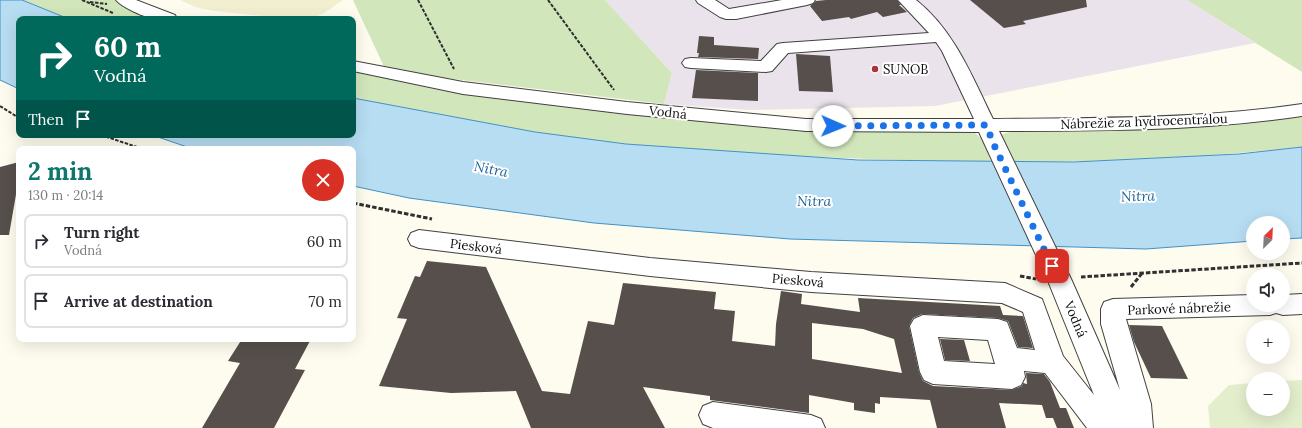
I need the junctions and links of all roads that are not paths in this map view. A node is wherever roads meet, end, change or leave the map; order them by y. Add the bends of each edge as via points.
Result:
1 (704, 0) edge
2 (807, 0) edge
3 (913, 5) edge
4 (120, 7) edge
5 (161, 16) edge
6 (942, 37) junction
7 (690, 63) dead end
8 (356, 67) edge
9 (1302, 110) edge
10 (986, 125) junction
11 (419, 239) dead end
12 (1302, 304) edge
13 (1290, 305) edge
14 (1246, 306) edge
15 (1007, 359) dead end
16 (1052, 362) junction
17 (713, 415) dead end
18 (811, 428) edge
19 (1104, 428) edge
20 (1122, 428) edge
21 (1139, 428) edge

1 - 2 street via 726,14 736,14
3 - 6 street, Vodná
4 - 5 street via 138,7
6 - 7 street via 783,48 766,67
6 - 10 street, Vodná
8 - 10 street, Vodná via 463,88 628,108 806,125
9 - 10 street, Nábrežie za hydrocentrálou via 1269,115 1134,124
10 - 20 street, Vodná via 1056,273
11 - 16 street, Piesková via 650,268 811,282 1005,293 1033,306
12 - 13 street
14 - 21 street, Parkové nábrežie via 1113,309 1114,324 1137,404
15 - 16 street
16 - 19 street, Piesková
17 - 18 street

